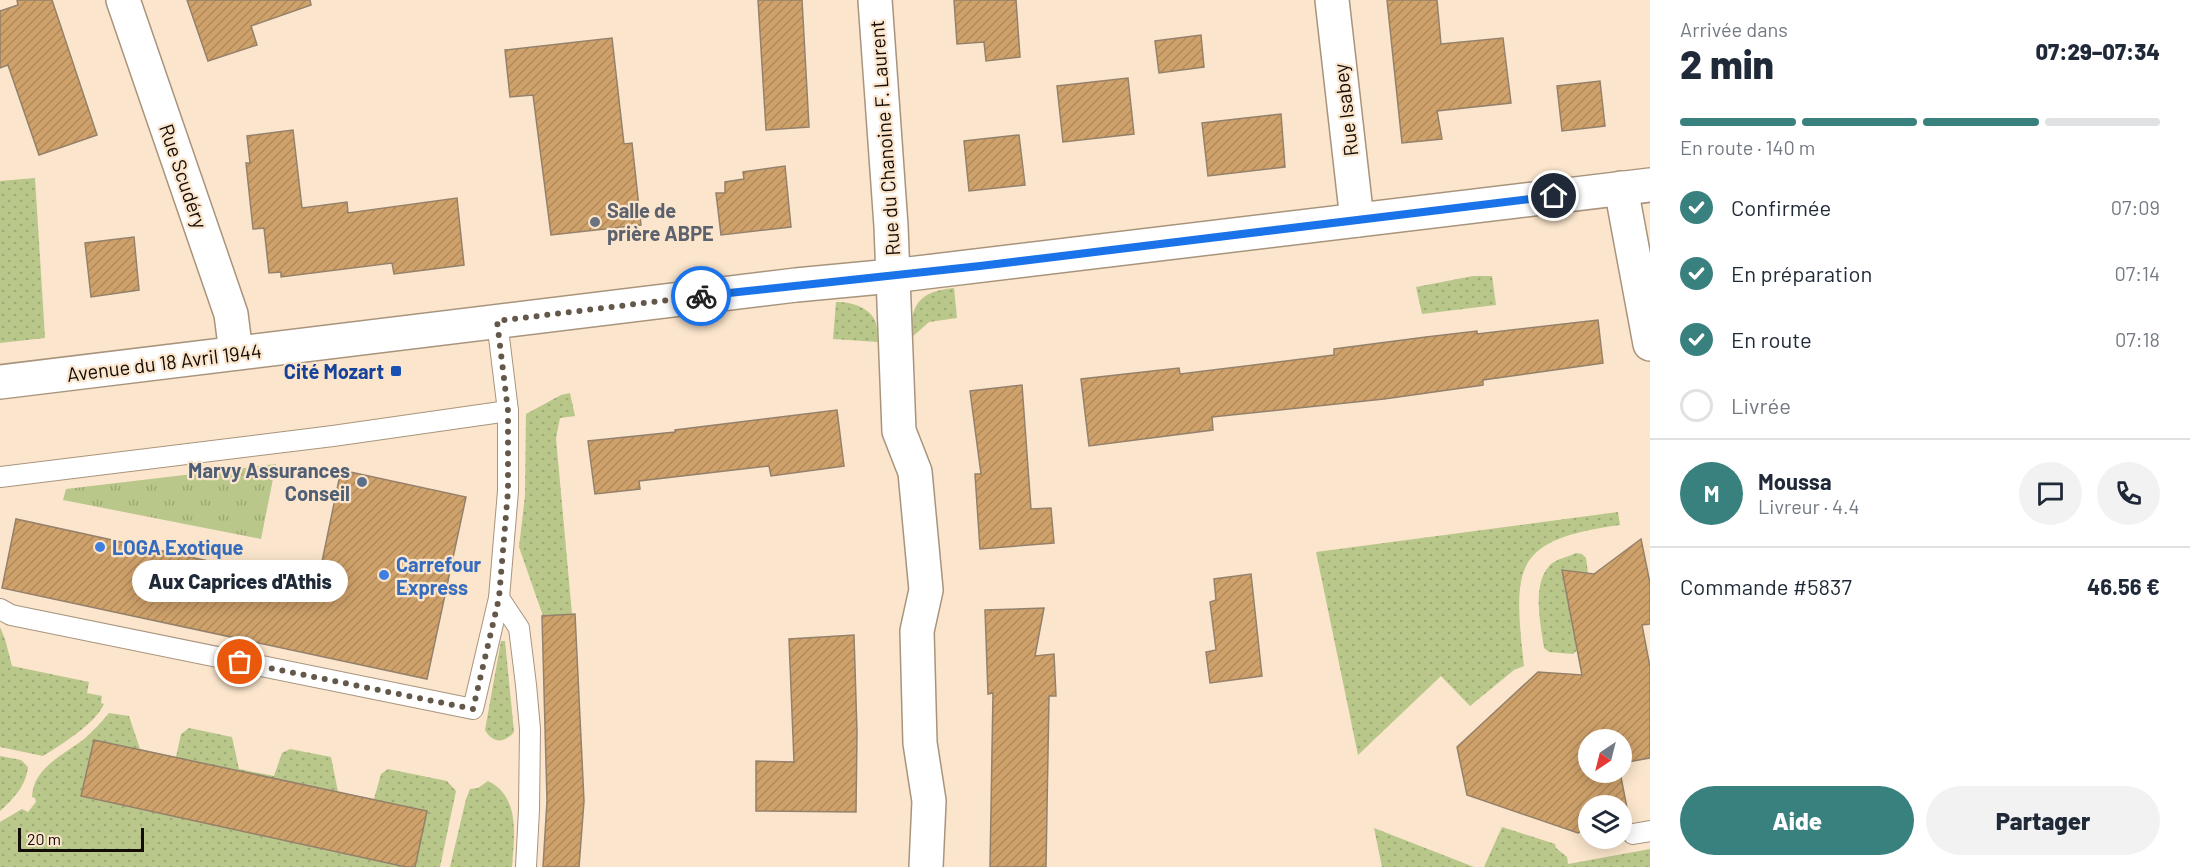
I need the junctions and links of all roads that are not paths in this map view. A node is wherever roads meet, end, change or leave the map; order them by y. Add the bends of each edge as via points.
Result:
1 (123, 0) edge
2 (875, 0) edge
3 (1332, 0) edge
4 (1636, 187) edge
5 (1358, 220) junction
6 (892, 276) junction
7 (497, 321) junction
8 (1650, 344) edge
9 (236, 353) junction
10 (0, 382) edge
11 (508, 411) junction
12 (0, 477) edge
13 (499, 598) junction
14 (0, 609) edge
15 (526, 867) edge
16 (926, 867) edge

1 - 9 street, Rue Scudéry via 231,314
2 - 6 street, Rue du Chanoine F. Laurent
3 - 5 street, Rue Isabey
4 - 5 street, Avenue du 18 Avril 1944
4 - 8 street
5 - 6 street, Avenue du 18 Avril 1944
6 - 7 street, Avenue du 18 Avril 1944
6 - 16 street, Rue du Chanoine F. Laurent via 899,431 915,472 926,590 917,631 920,743 929,801
7 - 9 street, Avenue du 18 Avril 1944
7 - 11 lane
9 - 10 street, Avenue du 18 Avril 1944
11 - 12 lane
11 - 13 lane via 508,491
13 - 14 lane via 473,709 10,615
13 - 15 lane via 519,628 526,685 530,729

